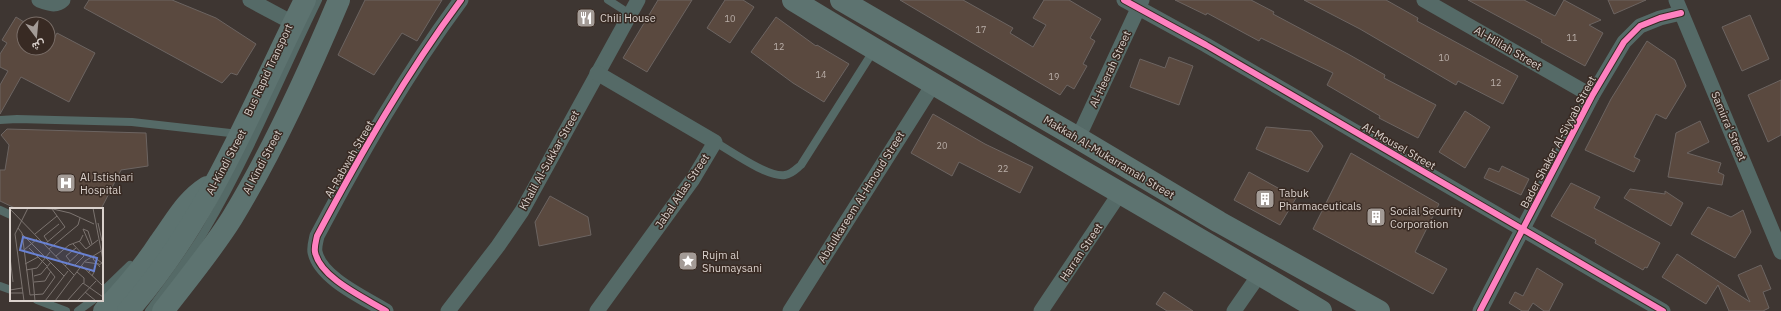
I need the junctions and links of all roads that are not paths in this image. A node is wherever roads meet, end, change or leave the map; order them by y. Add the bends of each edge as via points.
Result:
1 (39, 0) edge
2 (63, 0) edge
3 (250, 0) edge
4 (305, 0) edge
5 (312, 0) edge
6 (318, 0) edge
7 (339, 0) edge
8 (346, 0) edge
9 (462, 0) edge
10 (608, 0) edge
11 (638, 0) edge
12 (793, 0) edge
13 (841, 0) edge
14 (1124, 0) edge
15 (1424, 0) edge
16 (1140, 4) edge
17 (1679, 7) edge
18 (630, 14) junction
19 (293, 23) junction
20 (330, 23) junction
21 (874, 50) junction
22 (597, 73) junction
23 (934, 83) junction
24 (1592, 96) junction
25 (0, 120) edge
26 (242, 135) junction
27 (1078, 138) junction
28 (715, 142) junction
29 (216, 180) junction
30 (1120, 193) junction
31 (0, 210) edge
32 (10, 215) edge
33 (1522, 230) junction
34 (1781, 252) edge
35 (130, 265) dead end
36 (1259, 275) junction
37 (0, 286) edge
38 (10, 290) edge
39 (103, 291) edge
40 (40, 301) edge
41 (62, 301) edge
42 (92, 301) edge
43 (57, 308) junction
44 (66, 311) edge
45 (78, 311) edge
46 (104, 311) edge
47 (128, 311) edge
48 (142, 311) edge
49 (148, 311) edge
50 (163, 311) edge
51 (386, 311) edge
52 (448, 311) edge
53 (597, 311) edge
54 (790, 311) edge
55 (1041, 311) edge
56 (1234, 311) edge
57 (1321, 311) edge
58 (1379, 311) edge
59 (1480, 311) edge
60 (1663, 311) edge

1 - 2 street via 50,4
3 - 19 street
4 - 19 main road, Al-Kindi Street
5 - 48 lane, Bus Rapid Transport via 229,178 186,250
6 - 49 lane, Bus Rapid Transport via 232,182 177,274
7 - 20 main road, Al Kindi Street
8 - 20 main road
9 - 51 street, Al-Rabwah Street via 435,35 358,158 317,236 314,250 317,260 326,272
10 - 18 lane
11 - 18 street, Khalil Al-Sukkar Street
12 - 21 main road
13 - 27 main road, Makkah Al-Mukarramah Street
14 - 16 street, Al-Mousel Street
15 - 24 street, Al-Hillah Street
16 - 27 street, Al-Heerah Street
16 - 33 street, Al-Mousel Street
17 - 24 street, Bader Shaker Al-Siyyab Street via 1632,32
17 - 34 street, Samirra' Street
18 - 22 street, Khalil Al-Sukkar Street
19 - 26 main road, Al-Kindi Street
20 - 50 main road, Al Kindi Street via 257,174 197,266
21 - 23 main road
21 - 28 lane via 801,165 792,173 776,175
22 - 28 street, Jabal Atlas Street
22 - 52 street, Khalil Al-Sukkar Street via 522,211
23 - 30 main road
23 - 54 street, Abdulkareem Al-Hmoud Street
24 - 33 street, Bader Shaker Al-Siyyab Street
25 - 26 lane via 132,122
26 - 29 main road, Al-Kindi Street
27 - 58 main road, Makkah Al-Mukarramah Street via 1219,222
28 - 53 street, Jabal Atlas Street via 694,179
29 - 46 main road via 195,194
29 - 47 main road, Al-Kindi Street via 194,223 154,282
30 - 36 main road
30 - 55 street, Harran Street
31 - 32 lane
33 - 59 street, Bader Shaker Al-Siyyab Street
33 - 60 street, Al-Mousel Street
35 - 39 lane
36 - 56 street
36 - 57 main road
37 - 38 lane
40 - 43 lane
41 - 43 lane
42 - 45 lane
43 - 44 lane

